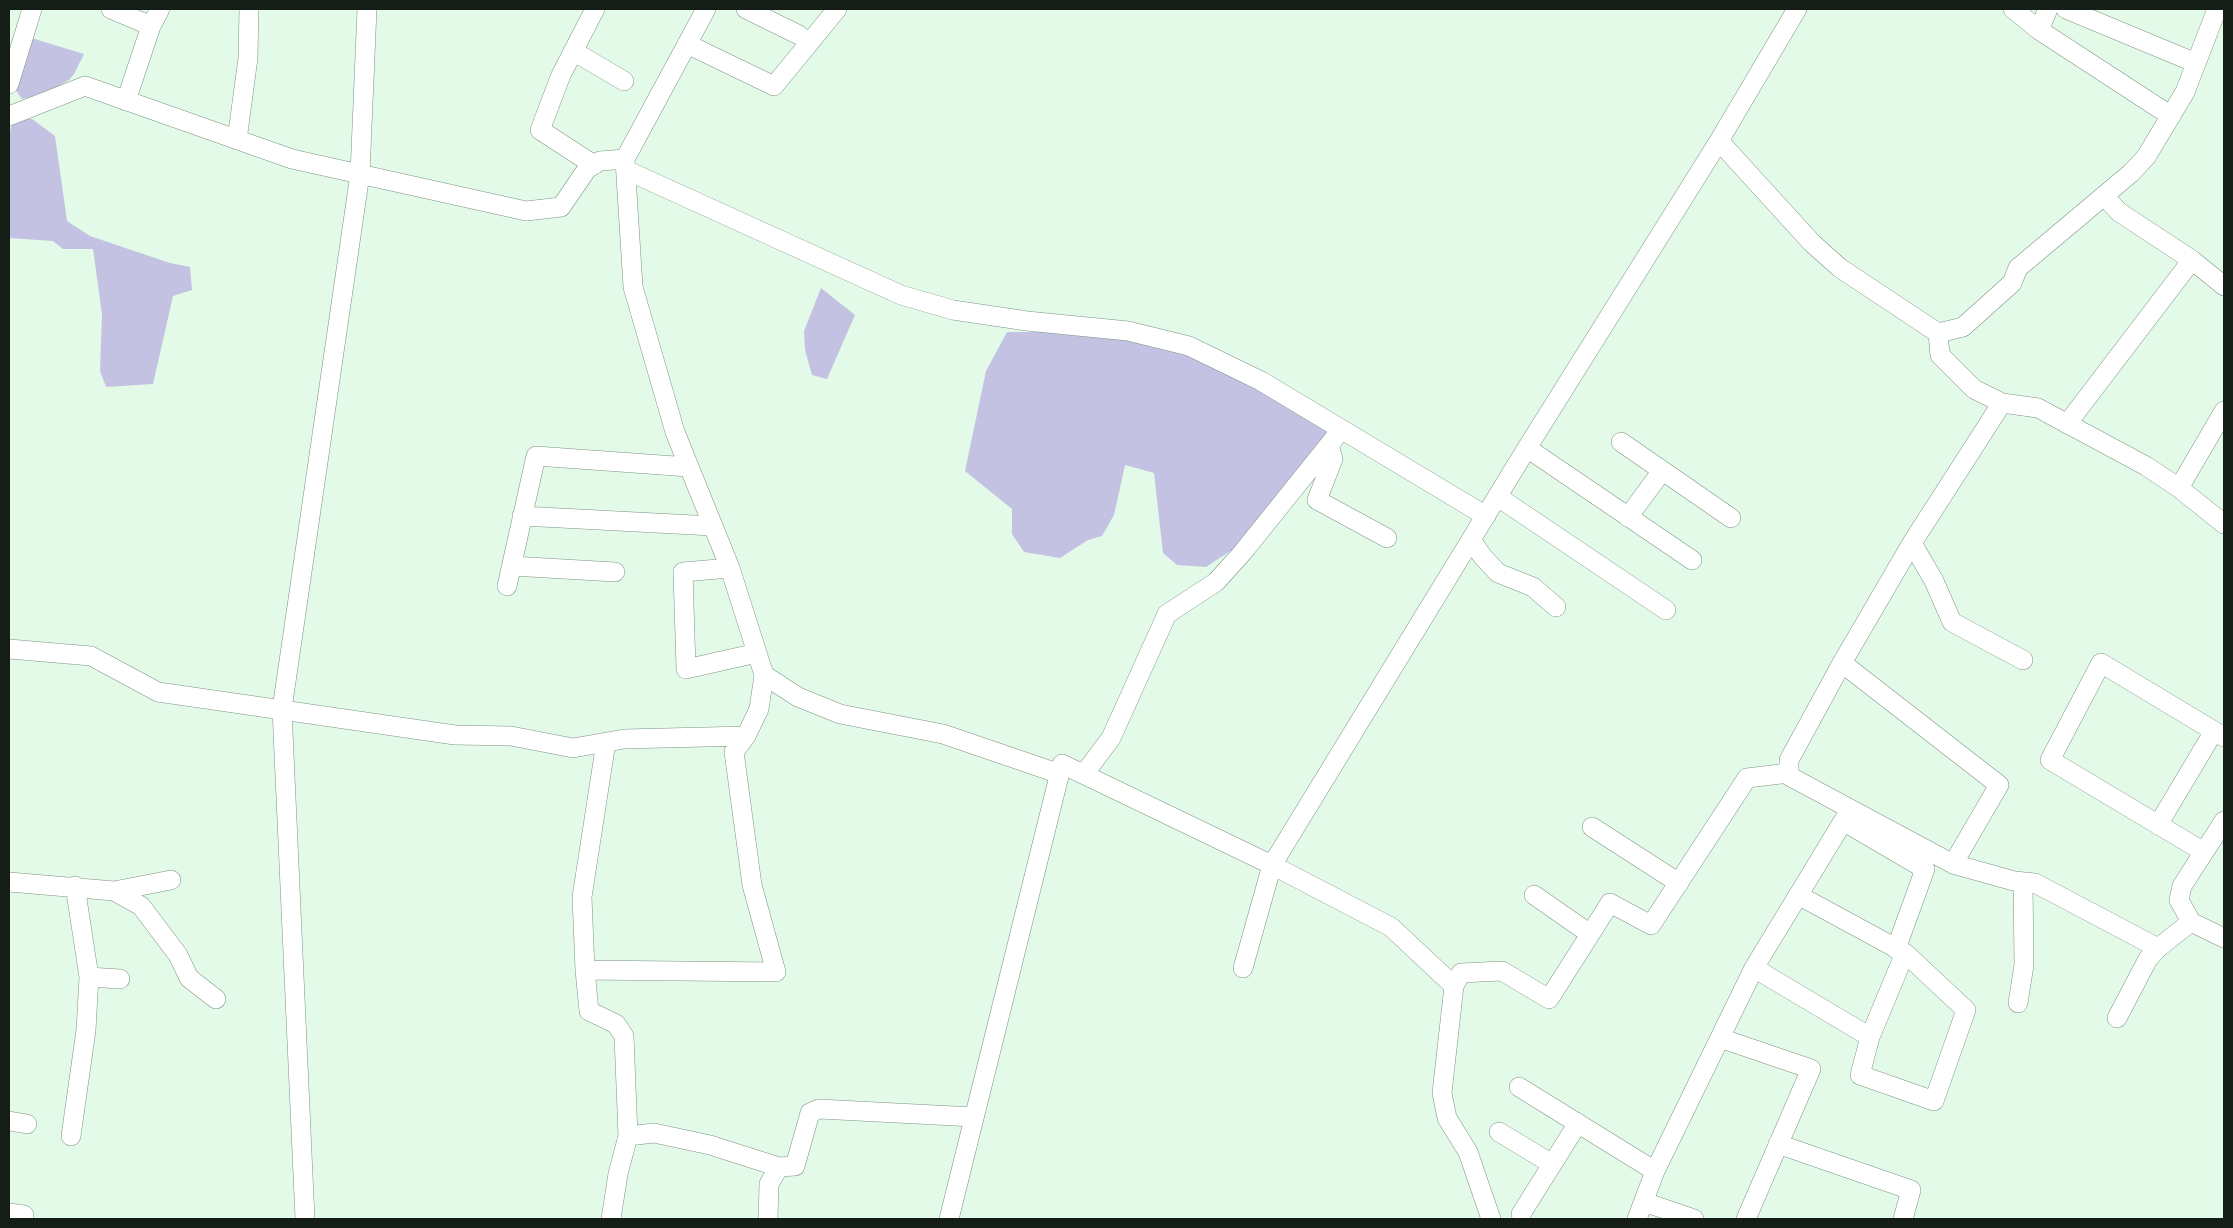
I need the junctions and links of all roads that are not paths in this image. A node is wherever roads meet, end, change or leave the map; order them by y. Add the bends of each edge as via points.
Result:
1 (32, 9) edge
2 (111, 9) edge
3 (160, 9) edge
4 (249, 9) edge
5 (368, 9) edge
6 (706, 9) edge
7 (746, 9) edge
8 (838, 9) edge
9 (1798, 9) edge
10 (2013, 9) edge
11 (2048, 9) edge
12 (2066, 9) edge
13 (587, 11) edge
14 (2218, 16) edge
15 (151, 26) junction
16 (2039, 30) junction
17 (799, 35) dead end
18 (687, 44) junction
19 (573, 51) junction
20 (2196, 63) junction
21 (624, 81) dead end
22 (9, 84) edge
23 (126, 101) junction
24 (9, 116) edge
25 (2171, 116) junction
26 (237, 140) junction
27 (1719, 141) junction
28 (626, 164) junction
29 (594, 165) junction
30 (360, 174) junction
31 (2104, 196) junction
32 (2192, 260) junction
33 (2224, 286) edge
34 (1938, 333) junction
35 (2002, 403) junction
36 (2224, 411) edge
37 (2067, 424) junction
38 (1341, 430) junction
39 (1621, 442) dead end
40 (1329, 445) junction
41 (1527, 448) junction
42 (690, 468) junction
43 (1662, 471) junction
44 (2179, 488) junction
45 (1498, 497) junction
46 (522, 516) junction
47 (1486, 516) junction
48 (1628, 517) junction
49 (1730, 518) dead end
50 (2224, 524) edge
51 (712, 526) junction
52 (1387, 538) dead end
53 (1471, 540) junction
54 (1912, 543) junction
55 (1692, 560) dead end
56 (512, 566) junction
57 (730, 568) junction
58 (615, 572) dead end
59 (507, 586) dead end
60 (1556, 607) dead end
61 (1666, 610) dead end
62 (9, 649) edge
63 (757, 653) junction
64 (2023, 660) dead end
65 (1842, 663) junction
66 (764, 675) junction
67 (282, 709) junction
68 (2219, 734) edge
69 (746, 736) junction
70 (606, 742) junction
71 (1789, 772) junction
72 (1060, 774) junction
73 (1084, 774) junction
74 (1846, 815) junction
75 (2224, 821) edge
76 (2158, 825) junction
77 (1592, 826) dead end
78 (2204, 852) junction
79 (1953, 864) junction
80 (1272, 865) junction
81 (171, 880) dead end
82 (9, 882) edge
83 (2023, 882) junction
84 (1679, 883) junction
85 (74, 886) junction
86 (114, 891) junction
87 (1534, 895) dead end
88 (1798, 895) junction
89 (2191, 922) junction
90 (1590, 934) junction
91 (2224, 938) edge
92 (2158, 948) junction
93 (1901, 951) junction
94 (1243, 968) dead end
95 (1754, 968) junction
96 (585, 970) junction
97 (89, 977) junction
98 (120, 979) dead end
99 (1454, 986) junction
100 (216, 998) dead end
101 (2018, 1003) dead end
102 (2117, 1018) dead end
103 (1870, 1037) junction
104 (1720, 1038) junction
105 (1518, 1086) dead end
106 (974, 1117) junction
107 (1578, 1123) junction
108 (1498, 1132) dead end
109 (71, 1136) dead end
110 (628, 1136) junction
111 (1778, 1144) junction
112 (1552, 1164) junction
113 (778, 1167) junction
114 (1655, 1171) junction
115 (1641, 1211) edge
116 (1521, 1214) dead end
117 (305, 1219) edge
118 (611, 1219) edge
119 (768, 1219) edge
120 (949, 1219) edge
121 (1491, 1219) edge
122 (1694, 1219) edge
123 (1746, 1219) edge
124 (1903, 1219) edge

1 - 22 street
2 - 15 street
3 - 15 street
4 - 26 street via 248,58
5 - 30 street
6 - 18 street
7 - 17 street
8 - 18 street via 774,86
9 - 27 street
10 - 16 street
11 - 16 street
12 - 20 street
13 - 19 street
14 - 20 street
15 - 23 street
16 - 25 street
18 - 28 street
19 - 21 street
19 - 29 street via 540,130
20 - 25 street
23 - 24 street via 85,86
23 - 26 street
25 - 31 street via 2146,157
26 - 30 street via 292,160
27 - 34 street via 1812,243 1840,268
27 - 41 street
28 - 29 street via 600,161
28 - 38 street via 901,295 953,310 1128,331 1189,346 1261,381
28 - 42 street via 633,287 676,432
29 - 30 street via 587,169 562,207 526,211
30 - 67 street
31 - 32 street via 2119,212
31 - 34 street via 2018,268 2012,283 1963,326
32 - 33 street
32 - 37 street
34 - 35 street via 1940,355 1974,389
35 - 37 street via 2038,408
35 - 54 street
36 - 44 street
37 - 44 street via 2146,466
38 - 40 street
38 - 47 street
39 - 43 street
40 - 52 street via 1333,459 1317,500
40 - 73 street via 1244,552 1216,582 1167,614 1111,738
41 - 45 street
41 - 48 street
42 - 46 street via 536,456
42 - 51 street
43 - 48 street
43 - 49 street
44 - 50 street
45 - 47 street
45 - 61 street
46 - 51 street
46 - 56 street
47 - 53 street
48 - 55 street
51 - 57 street
53 - 60 street via 1498,573 1534,587
53 - 80 street
54 - 64 street via 1952,622
54 - 65 street
56 - 58 street
56 - 59 street
57 - 63 street
57 - 63 street via 683,572 686,669
62 - 67 street via 91,656 158,692
63 - 66 street
65 - 71 street via 1789,760
65 - 79 street via 1999,785
66 - 69 street via 759,709
66 - 72 street via 798,697 840,714 943,734
67 - 70 street via 455,735 511,736 573,748
67 - 117 street
68 - 76 street
68 - 76 street via 2100,663 2050,760
69 - 70 street via 624,738
69 - 96 street via 734,752 752,885 776,972
70 - 96 street via 582,897
71 - 74 street via 1789,776
71 - 84 street via 1747,778
72 - 73 street via 1062,764
72 - 106 street
73 - 80 street
74 - 79 street
74 - 88 street
74 - 93 street via 1926,869
75 - 78 street
76 - 78 street
77 - 84 street
78 - 89 street via 2182,886 2180,900
79 - 83 street
80 - 94 street
80 - 99 street via 1391,927
81 - 86 street
82 - 85 street
83 - 92 street via 2035,883
83 - 101 street via 2024,965
84 - 90 street via 1652,925 1610,903
85 - 86 street
85 - 97 street
86 - 100 street via 141,906 178,955 190,978
87 - 90 street
88 - 93 street
88 - 95 street
89 - 91 street
89 - 92 street
90 - 99 street via 1549,999 1502,971 1461,973
92 - 102 street via 2148,959
93 - 103 street
93 - 103 street via 1966,1010 1934,1102 1860,1075
95 - 103 street
95 - 104 street
96 - 110 street via 589,1011 616,1024 624,1036
97 - 98 street
97 - 109 street via 86,1030
99 - 121 street via 1442,1093 1447,1118 1468,1152
104 - 111 street via 1811,1069
104 - 114 street
105 - 107 street
106 - 113 street via 819,1109 810,1113 795,1166
106 - 120 street
107 - 112 street
107 - 114 street
108 - 112 street
110 - 113 street via 654,1133 710,1145
110 - 118 street
111 - 123 street
111 - 124 street via 1911,1190
112 - 116 street
113 - 119 street via 769,1184
114 - 115 street
115 - 122 street

